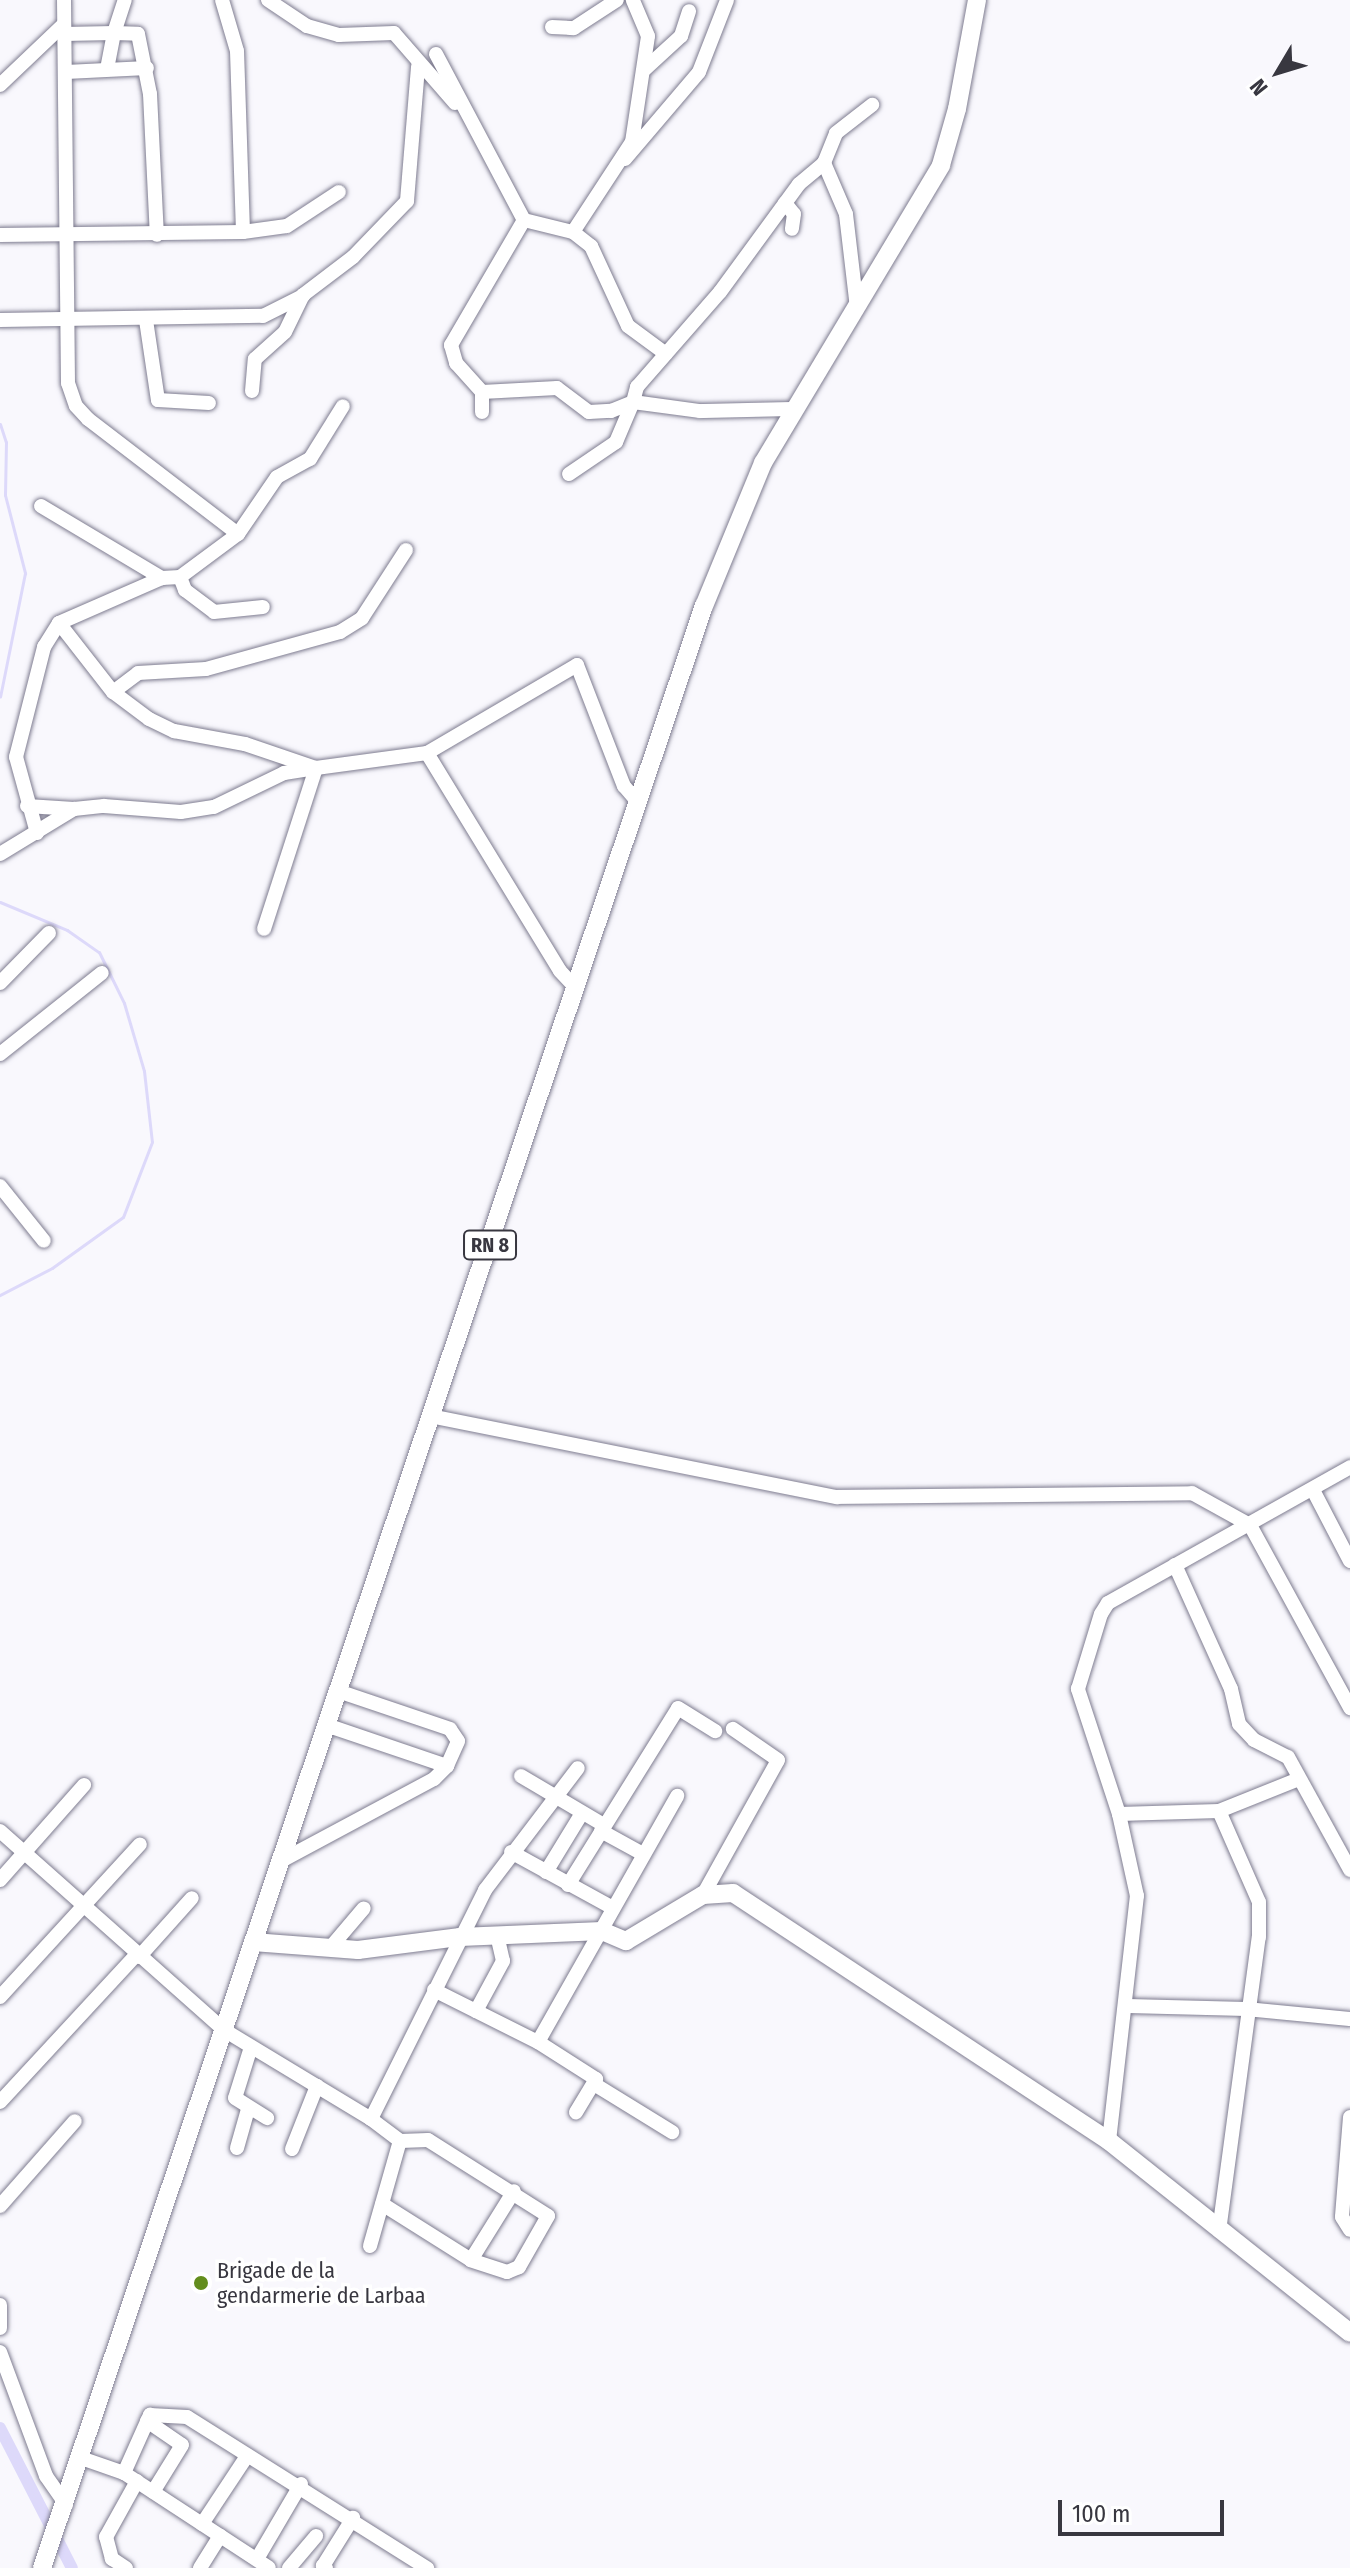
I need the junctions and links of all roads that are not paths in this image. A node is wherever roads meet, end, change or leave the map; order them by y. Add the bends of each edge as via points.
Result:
1 (64, 0) edge
2 (125, 0) edge
3 (222, 0) edge
4 (268, 0) edge
5 (617, 0) edge
6 (633, 0) edge
7 (727, 0) edge
8 (977, 0) edge
9 (689, 11) dead end
10 (552, 27) dead end
11 (64, 29) junction
12 (114, 33) junction
13 (436, 54) dead end
14 (418, 66) junction
15 (147, 68) junction
16 (107, 69) junction
17 (645, 69) junction
18 (66, 72) junction
19 (0, 85) edge
20 (872, 105) dead end
21 (461, 109) junction
22 (620, 160) junction
23 (824, 163) junction
24 (339, 192) dead end
25 (785, 203) junction
26 (524, 220) junction
27 (792, 229) dead end
28 (243, 232) junction
29 (573, 232) junction
30 (0, 235) edge
31 (157, 235) junction
32 (68, 236) junction
33 (303, 295) junction
34 (857, 308) junction
35 (0, 320) edge
36 (146, 320) junction
37 (71, 322) junction
38 (666, 354) junction
39 (252, 391) dead end
40 (482, 392) junction
41 (633, 402) junction
42 (209, 403) dead end
43 (343, 406) dead end
44 (795, 409) junction
45 (482, 412) dead end
46 (569, 474) dead end
47 (41, 506) dead end
48 (238, 534) junction
49 (406, 550) dead end
50 (180, 577) junction
51 (162, 578) junction
52 (263, 607) dead end
53 (59, 623) junction
54 (113, 692) junction
55 (427, 753) junction
56 (316, 768) junction
57 (638, 802) junction
58 (27, 806) junction
59 (74, 809) junction
60 (37, 833) junction
61 (0, 854) edge
62 (264, 929) dead end
63 (49, 933) dead end
64 (102, 973) dead end
65 (0, 983) edge
66 (576, 988) junction
67 (0, 1054) edge
68 (0, 1186) edge
69 (44, 1241) dead end
70 (430, 1416) junction
71 (1350, 1467) edge
72 (1313, 1490) junction
73 (1250, 1525) junction
74 (1350, 1561) edge
75 (1175, 1565) junction
76 (338, 1691) junction
77 (1350, 1708) edge
78 (326, 1725) junction
79 (733, 1729) dead end
80 (715, 1731) dead end
81 (447, 1766) junction
82 (578, 1768) dead end
83 (521, 1776) dead end
84 (1299, 1779) junction
85 (84, 1785) dead end
86 (677, 1796) dead end
87 (559, 1799) junction
88 (1219, 1811) junction
89 (582, 1813) junction
90 (1119, 1814) junction
91 (603, 1828) junction
92 (0, 1831) edge
93 (140, 1844) dead end
94 (511, 1852) junction
95 (24, 1853) junction
96 (641, 1853) junction
97 (279, 1862) junction
98 (1350, 1870) edge
99 (546, 1872) junction
100 (0, 1880) edge
101 (568, 1885) junction
102 (703, 1895) junction
103 (192, 1898) dead end
104 (84, 1907) junction
105 (611, 1907) junction
106 (364, 1908) dead end
107 (602, 1931) junction
108 (497, 1935) junction
109 (460, 1937) junction
110 (253, 1942) junction
111 (330, 1948) junction
112 (138, 1956) junction
113 (434, 1990) junction
114 (0, 1997) edge
115 (1128, 2006) junction
116 (1246, 2009) junction
117 (476, 2011) junction
118 (1350, 2019) edge
119 (224, 2030) junction
120 (538, 2042) junction
121 (251, 2047) junction
122 (594, 2084) junction
123 (317, 2086) junction
124 (0, 2102) edge
125 (248, 2109) junction
126 (576, 2112) dead end
127 (1350, 2117) edge
128 (267, 2118) dead end
129 (371, 2119) junction
130 (75, 2121) dead end
131 (672, 2132) dead end
132 (400, 2141) junction
133 (1109, 2141) junction
134 (237, 2148) dead end
135 (292, 2149) dead end
136 (514, 2191) junction
137 (382, 2204) junction
138 (0, 2206) edge
139 (1350, 2230) edge
140 (1219, 2231) junction
141 (370, 2246) dead end
142 (471, 2260) junction
143 (0, 2305) edge
144 (0, 2328) edge
145 (1350, 2333) edge
146 (0, 2352) edge
147 (147, 2421) junction
148 (247, 2456) junction
149 (81, 2458) junction
150 (131, 2477) junction
151 (301, 2484) junction
152 (153, 2492) junction
153 (63, 2513) junction
154 (353, 2518) junction
155 (202, 2524) junction
156 (220, 2536) junction
157 (316, 2536) dead end
158 (263, 2564) edge
159 (44, 2565) edge
160 (422, 2566) edge
161 (126, 2568) edge
162 (200, 2568) edge
163 (289, 2568) edge
164 (326, 2568) edge

1 - 11 street
2 - 12 street
3 - 28 street via 237,51
4 - 14 street via 307,26 339,35 394,33
5 - 10 street via 574,28
6 - 17 street via 648,36
7 - 22 street via 699,72 640,147
8 - 34 main road, RN 8 via 941,165
9 - 17 street via 681,36
11 - 12 street
11 - 18 street
11 - 19 street
12 - 15 street via 138,34
12 - 16 street
13 - 21 street
14 - 21 street
14 - 33 street via 413,182 407,201 353,257
15 - 16 street
15 - 31 street
16 - 18 street
17 - 22 street via 632,142
18 - 32 street
20 - 23 street via 836,133
21 - 26 street
22 - 29 street
23 - 25 street
23 - 34 street via 846,214
24 - 28 street via 287,226
25 - 27 street via 794,214
25 - 38 street
26 - 29 street
26 - 40 street via 451,345 456,363
28 - 31 street
29 - 38 street via 591,246 628,326
30 - 32 street
31 - 32 street
32 - 37 street
33 - 36 street via 263,316
33 - 39 street via 285,332 255,359
34 - 44 main road, RN 8
35 - 37 street
36 - 37 street
36 - 42 street via 158,400
37 - 48 street via 68,383 76,406
38 - 41 street via 637,387
40 - 41 street via 557,388 589,412
40 - 45 street
41 - 44 street via 700,411
41 - 46 street via 616,442
43 - 48 street via 310,459 277,477
44 - 57 main road, RN 8 via 733,528
47 - 51 street
48 - 50 street
49 - 54 street via 362,618 340,632 206,669 138,673
50 - 51 street
50 - 52 street via 185,590 214,612
51 - 53 street
53 - 54 street
53 - 58 street via 44,647 16,757
54 - 56 street via 174,731 245,744
55 - 56 street
55 - 57 street via 577,665 624,786
55 - 66 street via 560,971
56 - 59 street via 284,773 214,807 181,812
56 - 62 street
57 - 66 main road, RN 8
58 - 59 street
58 - 60 street
59 - 60 street
60 - 61 street
63 - 65 street
64 - 67 street
66 - 70 main road, RN 8
68 - 69 street
70 - 73 street via 837,1497 1192,1493
70 - 76 main road, RN 8
71 - 72 street
72 - 73 street
72 - 74 street
73 - 75 street
73 - 77 street
75 - 84 street via 1231,1689 1239,1724 1254,1740 1288,1757
75 - 90 street via 1108,1603 1078,1682
76 - 78 main road, RN 8
76 - 81 street via 450,1729 458,1741
78 - 81 street
78 - 97 main road, RN 8
79 - 102 street via 778,1760 726,1862
80 - 91 street via 678,1708
81 - 97 street via 408,1796
82 - 87 street
83 - 87 street
84 - 88 street
84 - 98 street
85 - 95 street
86 - 96 street
87 - 89 street
87 - 94 street
88 - 90 street
88 - 116 street via 1259,1902 1259,1937
89 - 91 street
89 - 99 street
90 - 115 street via 1137,1896
91 - 96 street
91 - 101 street
92 - 95 street
93 - 104 street
94 - 99 street
94 - 109 street
95 - 100 street
95 - 104 street
96 - 105 street
97 - 110 main road, RN 8
99 - 101 street
101 - 105 street
102 - 107 main road via 626,1941
102 - 133 main road via 733,1893
103 - 112 street
104 - 112 street
104 - 114 street
105 - 107 street
106 - 111 street
107 - 108 main road
107 - 120 street
108 - 109 main road
108 - 117 street via 503,1961
109 - 111 main road via 358,1950
109 - 113 street
110 - 111 main road
110 - 119 main road, RN 8
112 - 119 street
112 - 124 street
113 - 117 street
113 - 129 street
115 - 116 street
115 - 133 street
116 - 118 street
116 - 140 street
117 - 120 street
119 - 121 street
119 - 149 main road, RN 8
120 - 122 street via 596,2079
121 - 123 street
121 - 125 street via 235,2098
122 - 126 street
122 - 131 street
123 - 129 street
123 - 135 street
125 - 128 street
125 - 134 street
127 - 139 street via 1342,2217
129 - 132 street
130 - 138 street
132 - 136 street via 428,2140
132 - 137 street
133 - 140 main road
136 - 142 street
136 - 142 street via 548,2216 519,2267 507,2272
137 - 141 street
137 - 142 street
140 - 145 main road
143 - 144 street
146 - 153 street
147 - 148 street via 150,2415 187,2417
147 - 150 street
147 - 152 street via 182,2445
148 - 151 street
148 - 155 street
149 - 150 street
149 - 153 main road, RN 8
150 - 152 street
150 - 161 street via 106,2537 112,2559
151 - 154 street
151 - 158 street
152 - 155 street
153 - 159 main road, RN 8
154 - 160 street
154 - 164 street
155 - 156 street
156 - 158 street
156 - 162 street
157 - 163 street

